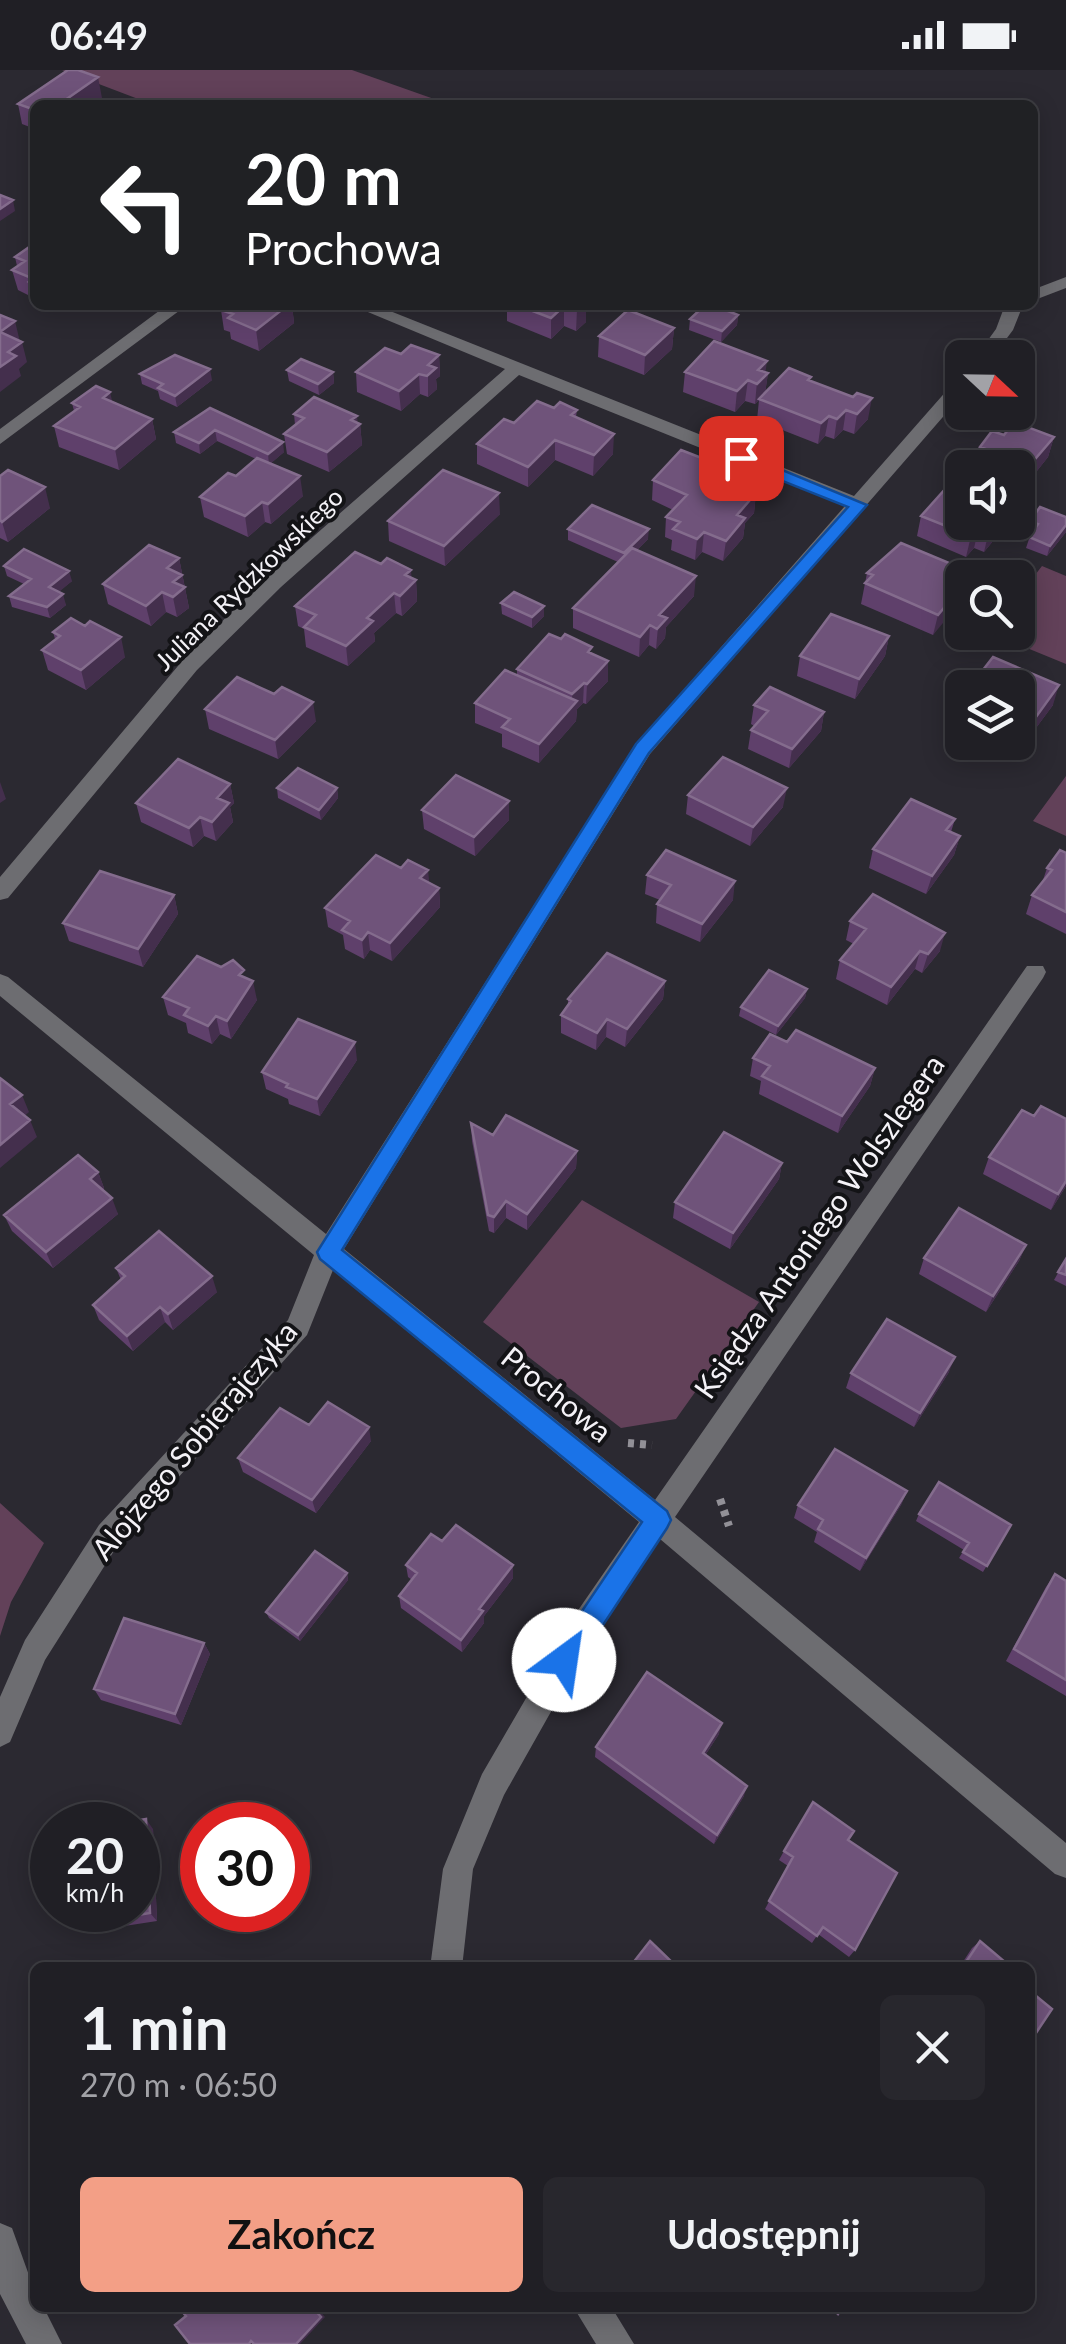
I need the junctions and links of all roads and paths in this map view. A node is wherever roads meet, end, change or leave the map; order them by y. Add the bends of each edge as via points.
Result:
1 (1066, 282) edge
2 (1038, 294) edge
3 (171, 310) edge
4 (372, 310) edge
5 (1012, 310) edge
6 (996, 340) edge
7 (516, 369) junction
8 (945, 404) edge
9 (0, 438) edge
10 (859, 505) junction
11 (0, 892) edge
12 (1035, 972) dead end
13 (0, 983) edge
14 (328, 1252) junction
15 (658, 1520) junction
16 (0, 1732) edge
17 (1066, 1864) edge
18 (447, 1962) edge
19 (0, 2240) edge
20 (594, 2312) edge
21 (45, 2344) edge
22 (617, 2344) edge

1 - 2 street
3 - 9 street
4 - 7 street
5 - 6 street
7 - 10 street
7 - 11 street, Juliana Rydzkowskiego via 190,665
8 - 10 street, Alojzego Sobierajczyka
10 - 14 street, Alojzego Sobierajczyka via 642,748
12 - 15 street, Księdza Antoniego Wolszlegera
13 - 14 street, Prochowa
14 - 15 street, Prochowa
14 - 16 street, Alojzego Sobierajczyka via 298,1326 110,1534 35,1650
15 - 17 street, Prochowa
15 - 18 street, Księdza Antoniego Wolszlegera via 582,1629 493,1786 458,1869
19 - 21 street via 17,2294
20 - 22 street

